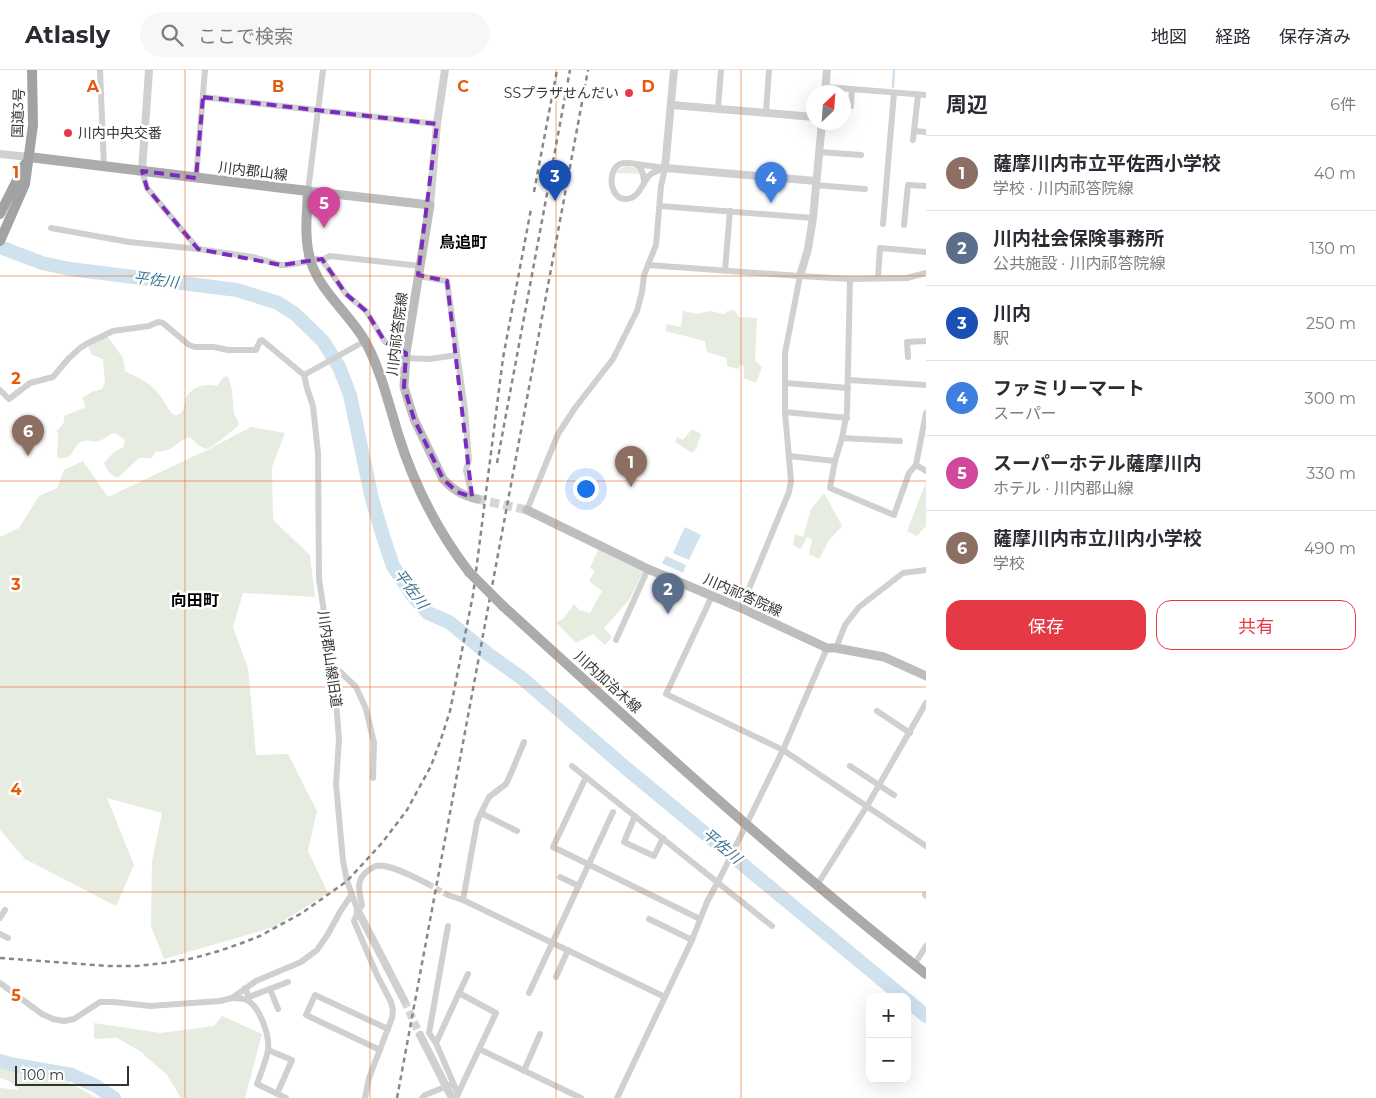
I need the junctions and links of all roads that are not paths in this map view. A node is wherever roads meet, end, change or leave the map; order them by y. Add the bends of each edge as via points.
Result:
1 (32, 70) edge
2 (100, 70) edge
3 (149, 70) edge
4 (205, 70) edge
5 (323, 70) edge
6 (445, 70) edge
7 (674, 70) edge
8 (721, 70) edge
9 (769, 70) edge
10 (827, 70) edge
11 (826, 85) edge
12 (852, 89) joint
13 (894, 93) junction
14 (918, 94) junction
15 (926, 95) edge
16 (203, 97) junction
17 (672, 105) junction
18 (851, 106) dead end
19 (718, 108) junction
20 (318, 111) junction
21 (766, 112) junction
22 (806, 116) edge
23 (437, 124) junction
24 (821, 130) edge
25 (914, 130) junction
26 (926, 132) edge
27 (913, 140) dead end
28 (819, 152) junction
29 (0, 154) edge
30 (861, 155) dead end
31 (29, 157) junction
32 (636, 164) junction
33 (104, 166) junction
34 (665, 168) junction
35 (142, 170) junction
36 (196, 178) junction
37 (816, 183) junction
38 (644, 184) junction
39 (926, 186) edge
40 (865, 190) dead end
41 (308, 191) junction
42 (430, 205) junction
43 (660, 206) junction
44 (730, 211) junction
45 (0, 214) edge
46 (813, 218) junction
47 (883, 224) dead end
48 (904, 225) dead end
49 (51, 228) dead end
50 (0, 241) edge
51 (198, 248) junction
52 (926, 252) edge
53 (310, 260) junction
54 (322, 260) junction
55 (648, 265) junction
56 (725, 270) junction
57 (419, 271) junction
58 (925, 275) edge
59 (800, 276) junction
60 (850, 278) junction
61 (878, 278) junction
62 (365, 341) junction
63 (926, 341) edge
64 (406, 356) junction
65 (457, 356) junction
66 (908, 357) dead end
67 (304, 376) junction
68 (785, 383) junction
69 (848, 384) junction
70 (926, 385) edge
71 (0, 390) edge
72 (785, 412) junction
73 (926, 413) edge
74 (846, 418) junction
75 (925, 422) edge
76 (842, 438) junction
77 (900, 441) dead end
78 (789, 456) junction
79 (835, 461) junction
80 (916, 465) junction
81 (926, 471) edge
82 (474, 498) joint
83 (527, 510) joint
84 (648, 568) junction
85 (926, 570) edge
86 (712, 596) junction
87 (741, 608) junction
88 (616, 640) dead end
89 (831, 648) junction
90 (332, 664) junction
91 (926, 676) edge
92 (926, 704) edge
93 (877, 711) dead end
94 (924, 714) edge
95 (910, 733) junction
96 (524, 742) dead end
97 (783, 750) junction
98 (572, 766) dead end
99 (850, 766) dead end
100 (586, 777) junction
101 (373, 778) dead end
102 (879, 785) junction
103 (894, 795) dead end
104 (867, 806) junction
105 (613, 812) dead end
106 (481, 813) junction
107 (635, 816) junction
108 (746, 825) junction
109 (517, 831) dead end
110 (663, 838) junction
111 (926, 846) edge
112 (589, 865) junction
113 (560, 876) dead end
114 (718, 883) junction
115 (428, 884) tunnel mouth
116 (817, 885) junction
117 (579, 886) junction
118 (352, 894) junction
119 (448, 894) tunnel mouth
120 (462, 900) junction
121 (5, 910) dead end
122 (358, 911) junction
123 (0, 918) edge
124 (649, 918) dead end
125 (700, 919) junction
126 (448, 926) dead end
127 (772, 926) dead end
128 (0, 934) edge
129 (8, 938) dead end
130 (692, 940) junction
131 (552, 943) junction
132 (926, 946) edge
133 (568, 950) junction
134 (914, 965) junction
135 (468, 974) dead end
136 (926, 974) edge
137 (556, 977) dead end
138 (288, 982) dead end
139 (0, 983) edge
140 (244, 988) junction
141 (270, 989) junction
142 (458, 993) junction
143 (529, 993) dead end
144 (232, 998) junction
145 (247, 998) junction
146 (665, 998) junction
147 (404, 1000) tunnel mouth
148 (278, 1009) dead end
149 (388, 1029) junction
150 (420, 1034) tunnel mouth
151 (540, 1034) dead end
152 (436, 1043) junction
153 (479, 1049) junction
154 (268, 1050) junction
155 (380, 1050) junction
156 (524, 1070) junction
157 (450, 1085) junction
158 (277, 1094) junction
159 (455, 1097) edge
160 (286, 1098) edge
161 (365, 1098) edge
162 (422, 1098) edge
163 (581, 1098) edge
164 (618, 1098) edge

1 - 31 highway, 国道3号 via 33,125
2 - 33 street
3 - 35 street
4 - 16 street
5 - 20 street
6 - 23 street
7 - 17 street
8 - 19 street
9 - 21 street
10 - 11 street
12 - 13 street
12 - 18 street
13 - 14 street
13 - 47 street
14 - 15 street
14 - 25 street
16 - 20 street
16 - 36 street
17 - 19 street
17 - 34 street
19 - 21 street
20 - 23 street
20 - 41 street
21 - 22 street
23 - 42 street
24 - 28 street
25 - 26 street
25 - 27 street
28 - 30 street
28 - 37 street
29 - 31 street
31 - 33 main road, 川内郡山線
31 - 45 highway, 国道3号
31 - 50 highway, 国道3号 via 25,184
32 - 34 street
32 - 38 street via 642,171
32 - 38 street via 621,164 614,169 614,191 620,198 628,199
33 - 35 main road, 川内郡山線
34 - 37 street
34 - 38 street via 648,176
34 - 43 street
35 - 36 main road, 川内郡山線
35 - 51 street via 147,188
36 - 41 main road, 川内郡山線
37 - 40 street
37 - 46 street
39 - 48 street via 908,185
41 - 42 main road
41 - 53 main road via 306,237
42 - 57 main road, 川内祁答院線
43 - 44 street
43 - 55 street via 656,245
44 - 46 street
44 - 56 street
46 - 59 street
49 - 51 street via 120,240
51 - 53 street via 281,265
52 - 61 street via 880,248
53 - 54 street
53 - 62 main road via 322,284
54 - 57 street via 330,256
54 - 64 street via 346,294 366,311 385,342
55 - 56 street
55 - 83 street via 637,311 614,359 558,434
56 - 59 street
57 - 64 main road, 川内祁答院線
57 - 65 street via 447,281
58 - 61 street
59 - 60 street
59 - 68 street via 785,353
60 - 61 street
60 - 69 street
62 - 67 street
62 - 108 main road, 川内加治木線, bridge via 425,505 468,572
63 - 66 street via 907,342
64 - 65 street via 429,360
64 - 82 main road, 川内祁答院線 via 404,387 414,419 438,471 449,487
65 - 82 street via 465,410 466,470
67 - 71 street via 262,340 256,350 195,348 158,322 113,330 80,348 53,376 30,383 9,399
67 - 90 street, 川内郡山線旧道 via 313,406 318,453 318,579
68 - 69 street
68 - 72 street
69 - 70 street
69 - 74 street
72 - 74 street
72 - 78 street
73 - 75 street
74 - 76 street
75 - 80 street
76 - 77 street
76 - 79 street
78 - 79 street
78 - 87 street via 789,492
79 - 80 street via 830,488 894,515 909,473
80 - 81 street
83 - 84 main road, 川内祁答院線
84 - 86 main road, 川内祁答院線
84 - 88 street
85 - 89 street via 903,573 859,607
86 - 87 main road, 川内祁答院線
86 - 97 street via 666,694
87 - 89 main road, 川内祁答院線
89 - 91 main road, 川内祁答院線 via 884,657
89 - 97 street
90 - 101 street via 356,687 366,709 374,743
90 - 118 street, 川内郡山線旧道 via 339,739 336,784 343,861
92 - 94 street
93 - 95 street
94 - 95 street
95 - 102 street
96 - 106 street via 506,784 489,797
97 - 104 street
97 - 108 street
98 - 100 street
99 - 102 street
100 - 107 street
100 - 112 street via 552,847
102 - 103 street
102 - 104 street
104 - 111 street
104 - 116 street
105 - 112 street
106 - 109 street
106 - 120 street
107 - 110 street
107 - 110 street via 624,842 654,856
108 - 114 street
108 - 116 main road, 川内加治木線
110 - 114 street
112 - 117 street
112 - 125 street
113 - 117 street
114 - 125 street
114 - 127 street
115 - 122 street via 392,867 376,866 359,880 362,905
116 - 134 main road, 川内加治木線
117 - 131 street
118 - 122 street, 川内郡山線旧道
118 - 140 street via 317,950 301,962
119 - 120 street
120 - 131 street
121 - 123 street
122 - 147 street, 川内郡山線旧道
122 - 149 street via 354,921 391,1002 393,1010
124 - 130 street
125 - 130 street
126 - 152 street via 429,1033
128 - 129 street
130 - 146 street
131 - 133 street
131 - 143 street
132 - 134 street
133 - 137 street
133 - 146 street
134 - 136 main road, 川内加治木線
135 - 142 street
138 - 141 street
139 - 144 street via 42,1014 64,1021 74,1019 100,1002 150,1006
140 - 144 street
140 - 145 street
141 - 145 street
141 - 148 street
142 - 152 street
142 - 153 street via 496,1012
144 - 145 street
145 - 154 street via 265,1028
146 - 164 street
149 - 155 street
149 - 155 street via 315,995 306,1015
150 - 157 street
151 - 156 street
152 - 157 street
153 - 156 street
153 - 159 street
154 - 158 street via 257,1084
154 - 158 street via 292,1060
155 - 161 street
156 - 163 street
157 - 159 street
157 - 162 street
158 - 160 street

